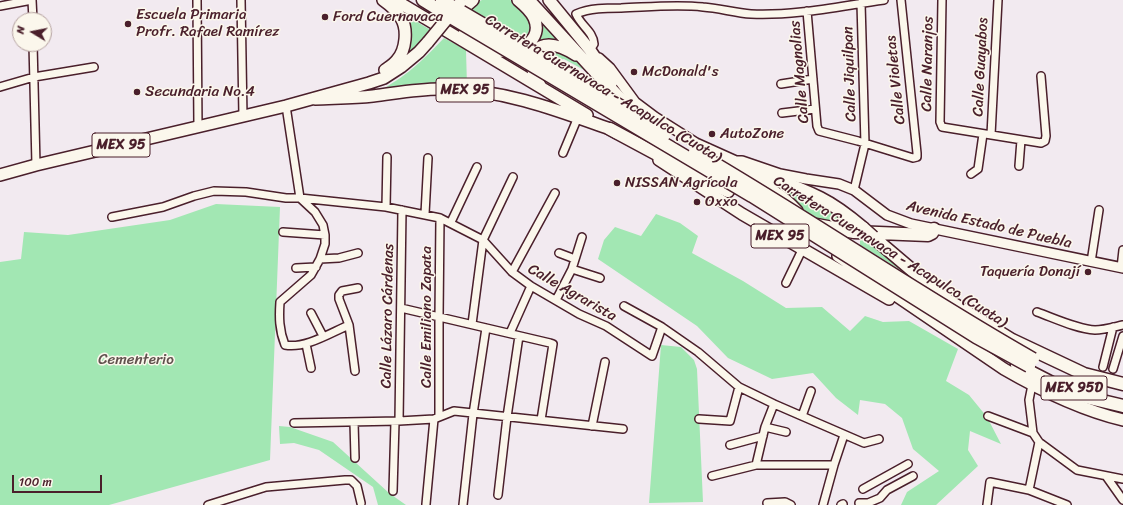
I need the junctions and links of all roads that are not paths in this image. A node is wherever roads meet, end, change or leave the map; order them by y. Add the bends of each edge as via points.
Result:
1 (32, 0) edge
2 (197, 0) edge
3 (241, 0) edge
4 (383, 0) edge
5 (394, 0) edge
6 (422, 0) edge
7 (442, 0) edge
8 (518, 0) edge
9 (529, 0) edge
10 (549, 0) edge
11 (884, 0) edge
12 (900, 0) edge
13 (942, 0) edge
14 (998, 0) edge
15 (465, 2) edge
16 (861, 3) junction
17 (0, 6) edge
18 (807, 11) junction
19 (33, 12) edge
20 (430, 44) junction
21 (590, 50) junction
22 (33, 52) edge
23 (583, 59) junction
24 (94, 67) dead end
25 (1041, 76) dead end
26 (34, 77) junction
27 (813, 79) junction
28 (780, 84) dead end
29 (0, 87) edge
30 (543, 90) junction
31 (340, 91) junction
32 (352, 96) junction
33 (315, 99) junction
34 (286, 106) junction
35 (630, 107) junction
36 (816, 109) junction
37 (782, 113) dead end
38 (243, 117) junction
39 (578, 117) junction
40 (198, 127) junction
41 (610, 129) junction
42 (983, 134) junction
43 (991, 135) junction
44 (1022, 140) junction
45 (865, 144) junction
46 (563, 153) dead end
47 (387, 157) dead end
48 (428, 158) dead end
49 (736, 161) junction
50 (36, 165) junction
51 (721, 165) junction
52 (1019, 166) dead end
53 (477, 167) dead end
54 (971, 174) dead end
55 (0, 175) edge
56 (513, 177) dead end
57 (854, 190) junction
58 (728, 191) dead end
59 (555, 193) dead end
60 (300, 198) junction
61 (386, 207) junction
62 (402, 210) junction
63 (1099, 210) dead end
64 (425, 214) junction
65 (112, 217) dead end
66 (440, 218) junction
67 (451, 222) junction
68 (934, 229) junction
69 (283, 232) dead end
70 (325, 235) junction
71 (582, 237) dead end
72 (483, 240) junction
73 (802, 250) junction
74 (1123, 250) edge
75 (358, 253) dead end
76 (559, 253) dead end
77 (320, 259) junction
78 (575, 259) junction
79 (1091, 262) junction
80 (316, 267) junction
81 (296, 268) dead end
82 (1122, 268) edge
83 (572, 270) junction
84 (512, 272) junction
85 (600, 278) dead end
86 (786, 283) dead end
87 (532, 286) junction
88 (358, 288) dead end
89 (556, 300) junction
90 (624, 306) dead end
91 (401, 308) junction
92 (1037, 312) dead end
93 (311, 313) dead end
94 (438, 316) junction
95 (472, 324) junction
96 (349, 325) junction
97 (1123, 325) edge
98 (662, 327) junction
99 (1113, 327) junction
100 (486, 328) junction
101 (510, 333) junction
102 (323, 336) junction
103 (519, 336) junction
104 (955, 336) junction
105 (1123, 336) edge
106 (306, 344) junction
107 (605, 362) dead end
108 (1103, 367) dead end
109 (311, 368) dead end
110 (1113, 369) dead end
111 (355, 371) dead end
112 (1123, 384) edge
113 (1032, 385) junction
114 (740, 387) junction
115 (811, 391) dead end
116 (1123, 391) edge
117 (1123, 401) edge
118 (774, 404) junction
119 (1123, 406) edge
120 (473, 414) junction
121 (802, 416) junction
122 (988, 416) dead end
123 (437, 417) junction
124 (507, 417) junction
125 (699, 419) dead end
126 (541, 420) junction
127 (1123, 420) edge
128 (354, 422) junction
129 (397, 422) junction
130 (294, 423) dead end
131 (592, 426) junction
132 (765, 427) junction
133 (623, 429) dead end
134 (786, 432) dead end
135 (1033, 434) junction
136 (844, 435) junction
137 (763, 436) junction
138 (879, 438) dead end
139 (1039, 442) junction
140 (730, 445) dead end
141 (355, 458) dead end
142 (908, 464) dead end
143 (756, 465) junction
144 (834, 465) junction
145 (712, 476) dead end
146 (913, 476) dead end
147 (1106, 476) junction
148 (1123, 479) edge
149 (863, 489) dead end
150 (1029, 490) junction
151 (393, 491) dead end
152 (498, 495) dead end
153 (1123, 500) edge
154 (361, 503) dead end
155 (767, 503) dead end
156 (859, 503) dead end
157 (873, 503) edge
158 (426, 504) edge
159 (208, 505) edge
160 (463, 505) edge
161 (791, 505) edge
162 (823, 505) edge
163 (987, 505) edge
164 (1067, 505) edge

1 - 17 street
1 - 19 street
2 - 40 street
3 - 38 street
4 - 31 main road via 402,19 405,33 398,60 386,70
5 - 30 main road, MEX 95
6 - 8 main road via 428,13 441,21 489,48 514,52 533,40 536,33 534,18
6 - 117 highway, Carretera Cuernavaca - Acapulco (Cuota) / MEX 95D, bridge via 739,188 1006,354 1078,390
7 - 116 highway, Carretera Cuernavaca - Acapulco (Cuota) / MEX 95D, bridge via 755,186 1009,346 1083,382
9 - 23 main road, MEX 95
10 - 21 main road, MEX 95
11 - 16 street
12 - 45 street, Calle Violetas via 916,157
13 - 42 street, Calle Naranjos via 940,122 947,128
14 - 43 street, Calle Guayabos
15 - 20 main road, bridge
16 - 18 street via 822,5
16 - 45 street, Calle Jiquilpan
18 - 21 street via 750,14 676,6 582,11 576,14 593,37 594,44
18 - 27 street, Calle Magnolias
20 - 31 main road, MEX 95 via 384,78
20 - 32 main road via 415,63 388,83
21 - 35 main road, MEX 95
21 - 49 street, Avenida Estado de Puebla via 610,68 635,102 696,143
22 - 26 street
23 - 30 main road via 557,46 541,47 532,57 531,64 535,79
23 - 35 main road, MEX 95
24 - 26 street
25 - 44 street, Calle Naranjos via 1045,141 1041,143
26 - 29 street
26 - 50 street
27 - 28 street
27 - 36 street, Calle Magnolias
30 - 41 main road, MEX 95
31 - 33 main road, MEX 95
32 - 33 main road, MEX 95
32 - 39 main road, MEX 95 via 372,96 421,89 465,90 528,102
33 - 34 main road, MEX 95
34 - 38 main road, MEX 95
34 - 60 street
35 - 51 main road, MEX 95 via 650,128 672,145
36 - 37 street
36 - 45 street, Calle Magnolias via 819,131
38 - 40 main road, MEX 95
39 - 41 main road, MEX 95
39 - 46 street
40 - 50 main road, MEX 95
41 - 58 highway
41 - 73 main road, MEX 95 via 684,178
42 - 43 street, Calle Naranjos
42 - 54 street via 978,169
43 - 44 street, Calle Naranjos
44 - 52 street
45 - 57 street, Calle Jiquilpan
47 - 61 street
48 - 64 street
49 - 51 main road
49 - 57 street, Avenida Estado de Puebla via 806,180 839,184
50 - 55 main road, MEX 95
51 - 104 main road, MEX 95 via 783,196 833,253
51 - 112 highway, bridge via 756,174 833,205 946,299 1012,340 1084,374
53 - 67 street
56 - 72 street
57 - 68 street, Avenida Estado de Puebla via 887,215
59 - 84 street
60 - 61 street, Calle Agrarista
60 - 65 street, Calle Agrarista via 214,191 163,207
60 - 70 street via 315,212 323,225
61 - 62 street, Calle Agrarista
62 - 64 street, Calle Agrarista
62 - 91 street, Calle Lázaro Cárdenas
63 - 79 street
64 - 66 street, Calle Agrarista
66 - 67 street, Calle Agrarista
66 - 94 street, Calle Emiliano Zapata
67 - 72 street, Calle Agrarista
68 - 79 street, Avenida Estado de Puebla
68 - 119 highway via 928,235 854,232 813,224 852,247 892,276 947,323 970,339 1076,394
69 - 70 street
70 - 77 street
71 - 78 street
72 - 84 street, Calle Agrarista
72 - 95 street
73 - 86 street
73 - 104 main road, MEX 95
74 - 82 street
75 - 77 street
76 - 78 street
77 - 80 street
78 - 83 street
79 - 82 street, Avenida Estado de Puebla
80 - 81 street
80 - 106 street via 311,276 280,302 280,332 285,345
83 - 85 street
83 - 89 street
84 - 87 street, Calle Agrarista
87 - 89 street, Calle Agrarista
87 - 101 street
88 - 96 street via 339,294
89 - 98 street, Calle Agrarista via 606,326 652,356
90 - 98 street
91 - 94 street
91 - 129 street, Calle Lázaro Cárdenas
92 - 99 street via 1093,330
93 - 102 street
94 - 95 street
94 - 123 street, Calle Emiliano Zapata
95 - 100 street
96 - 102 street
96 - 111 street
97 - 99 street
98 - 114 street via 698,352
99 - 108 street
100 - 101 street
100 - 120 street
101 - 103 street
102 - 106 street
103 - 124 street
103 - 126 street via 553,344
104 - 113 main road, MEX 95
105 - 110 street
106 - 109 street
107 - 131 street
113 - 127 main road, MEX 95 via 1057,397
113 - 135 street via 1029,400
114 - 118 street
114 - 125 street via 730,421
115 - 121 street
118 - 121 street
118 - 132 street
120 - 123 street via 454,411
120 - 124 street
120 - 160 street
121 - 136 street
122 - 135 street
123 - 129 street
123 - 158 street, Calle Emiliano Zapata
124 - 126 street
124 - 152 street
126 - 131 street
128 - 129 street
128 - 130 street
128 - 141 street
129 - 151 street, Calle Lázaro Cárdenas
131 - 133 street
132 - 134 street
132 - 137 street
135 - 139 street
136 - 138 street via 864,443
136 - 144 street
137 - 140 street
137 - 143 street
139 - 147 street via 1077,470
139 - 150 street
142 - 149 street
143 - 144 street
143 - 145 street
144 - 162 street
146 - 157 street via 888,490
147 - 148 street
147 - 153 street
150 - 163 street via 990,482
150 - 164 street
154 - 159 street via 357,486 351,480 345,480 266,487
155 - 161 street via 785,502
156 - 157 street

